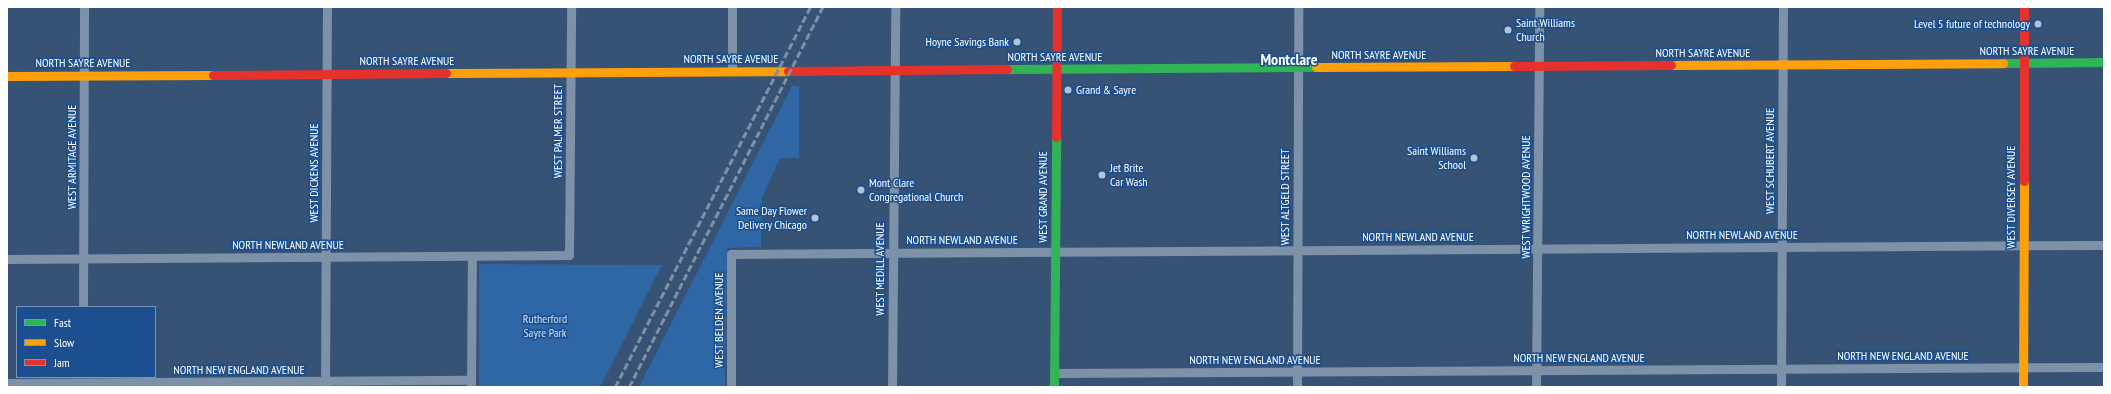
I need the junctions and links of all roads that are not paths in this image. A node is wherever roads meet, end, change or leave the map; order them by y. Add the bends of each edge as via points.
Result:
1 (84, 7) edge
2 (327, 7) edge
3 (571, 7) edge
4 (732, 7) edge
5 (895, 7) edge
6 (1057, 7) edge
7 (1298, 7) edge
8 (1538, 7) edge
9 (1782, 7) edge
10 (2024, 7) edge
11 (2104, 62) edge
12 (2024, 63) junction
13 (1782, 64) junction
14 (1538, 66) junction
15 (1298, 67) junction
16 (1056, 69) junction
17 (894, 70) junction
18 (732, 71) junction
19 (570, 72) junction
20 (327, 74) junction
21 (84, 75) junction
22 (7, 76) edge
23 (2023, 245) junction
24 (2104, 245) edge
25 (1782, 247) junction
26 (1537, 249) junction
27 (1297, 250) junction
28 (1055, 252) junction
29 (892, 253) junction
30 (732, 254) joint
31 (569, 255) joint
32 (472, 256) junction
33 (326, 257) junction
34 (84, 258) junction
35 (7, 259) edge
36 (83, 306) edge
37 (2023, 367) junction
38 (2104, 367) edge
39 (1781, 369) junction
40 (1537, 370) junction
41 (1297, 372) junction
42 (1054, 373) junction
43 (83, 382) edge
44 (7, 383) edge
45 (325, 384) edge
46 (471, 384) edge
47 (731, 387) edge
48 (892, 387) edge
49 (1054, 387) edge
50 (1297, 387) edge
51 (1536, 387) edge
52 (1781, 387) edge
53 (2023, 387) edge

1 - 21 street, WEST ARMITAGE AVENUE
2 - 20 street, WEST DICKENS AVENUE
3 - 19 street, WEST PALMER STREET
4 - 18 street
5 - 17 street, WEST MEDILL AVENUE
6 - 16 street, WEST GRAND AVENUE
7 - 15 street, WEST ALTGELD STREET
8 - 14 street, WEST WRIGHTWOOD AVENUE
9 - 13 street, WEST SCHUBERT AVENUE
10 - 12 street, WEST DIVERSEY AVENUE
11 - 12 street, NORTH SAYRE AVENUE
12 - 13 street, NORTH SAYRE AVENUE
12 - 23 street, WEST DIVERSEY AVENUE
13 - 14 street, NORTH SAYRE AVENUE
13 - 25 street, WEST SCHUBERT AVENUE
14 - 15 street, NORTH SAYRE AVENUE
14 - 26 street, WEST WRIGHTWOOD AVENUE
15 - 16 street, NORTH SAYRE AVENUE
15 - 27 street, WEST ALTGELD STREET
16 - 17 street, NORTH SAYRE AVENUE
16 - 28 street, WEST GRAND AVENUE
17 - 18 street, NORTH SAYRE AVENUE
17 - 29 street, WEST MEDILL AVENUE
18 - 19 street, NORTH SAYRE AVENUE
19 - 20 street, NORTH SAYRE AVENUE
19 - 31 street, WEST PALMER STREET
20 - 21 street, NORTH SAYRE AVENUE
20 - 33 street, WEST DICKENS AVENUE
21 - 22 street, NORTH SAYRE AVENUE
21 - 34 street, WEST ARMITAGE AVENUE
23 - 24 street, NORTH NEWLAND AVENUE
23 - 25 street, NORTH NEWLAND AVENUE
23 - 37 street, WEST DIVERSEY AVENUE
25 - 26 street, NORTH NEWLAND AVENUE
25 - 39 street, WEST SCHUBERT AVENUE
26 - 27 street, NORTH NEWLAND AVENUE
26 - 40 street, WEST WRIGHTWOOD AVENUE
27 - 28 street, NORTH NEWLAND AVENUE
27 - 41 street, WEST ALTGELD STREET
28 - 29 street, NORTH NEWLAND AVENUE
28 - 42 street, WEST GRAND AVENUE
29 - 30 street, NORTH NEWLAND AVENUE
29 - 48 street, WEST MEDILL AVENUE
30 - 47 street, WEST BELDEN AVENUE
31 - 32 street, NORTH NEWLAND AVENUE
32 - 33 street, NORTH NEWLAND AVENUE
32 - 46 street
33 - 34 street, NORTH NEWLAND AVENUE
33 - 45 street, WEST DICKENS AVENUE
34 - 35 street, NORTH NEWLAND AVENUE
34 - 36 street, WEST ARMITAGE AVENUE
37 - 38 street, NORTH NEW ENGLAND AVENUE
37 - 39 street, NORTH NEW ENGLAND AVENUE
37 - 53 street, WEST DIVERSEY AVENUE
39 - 40 street, NORTH NEW ENGLAND AVENUE
39 - 52 street, WEST SCHUBERT AVENUE
40 - 41 street, NORTH NEW ENGLAND AVENUE
40 - 51 street, WEST WRIGHTWOOD AVENUE
41 - 42 street, NORTH NEW ENGLAND AVENUE
41 - 50 street, WEST ALTGELD STREET
42 - 49 street, WEST GRAND AVENUE
43 - 44 street, NORTH NEW ENGLAND AVENUE
43 - 45 street, NORTH NEW ENGLAND AVENUE
45 - 46 street, NORTH NEW ENGLAND AVENUE

